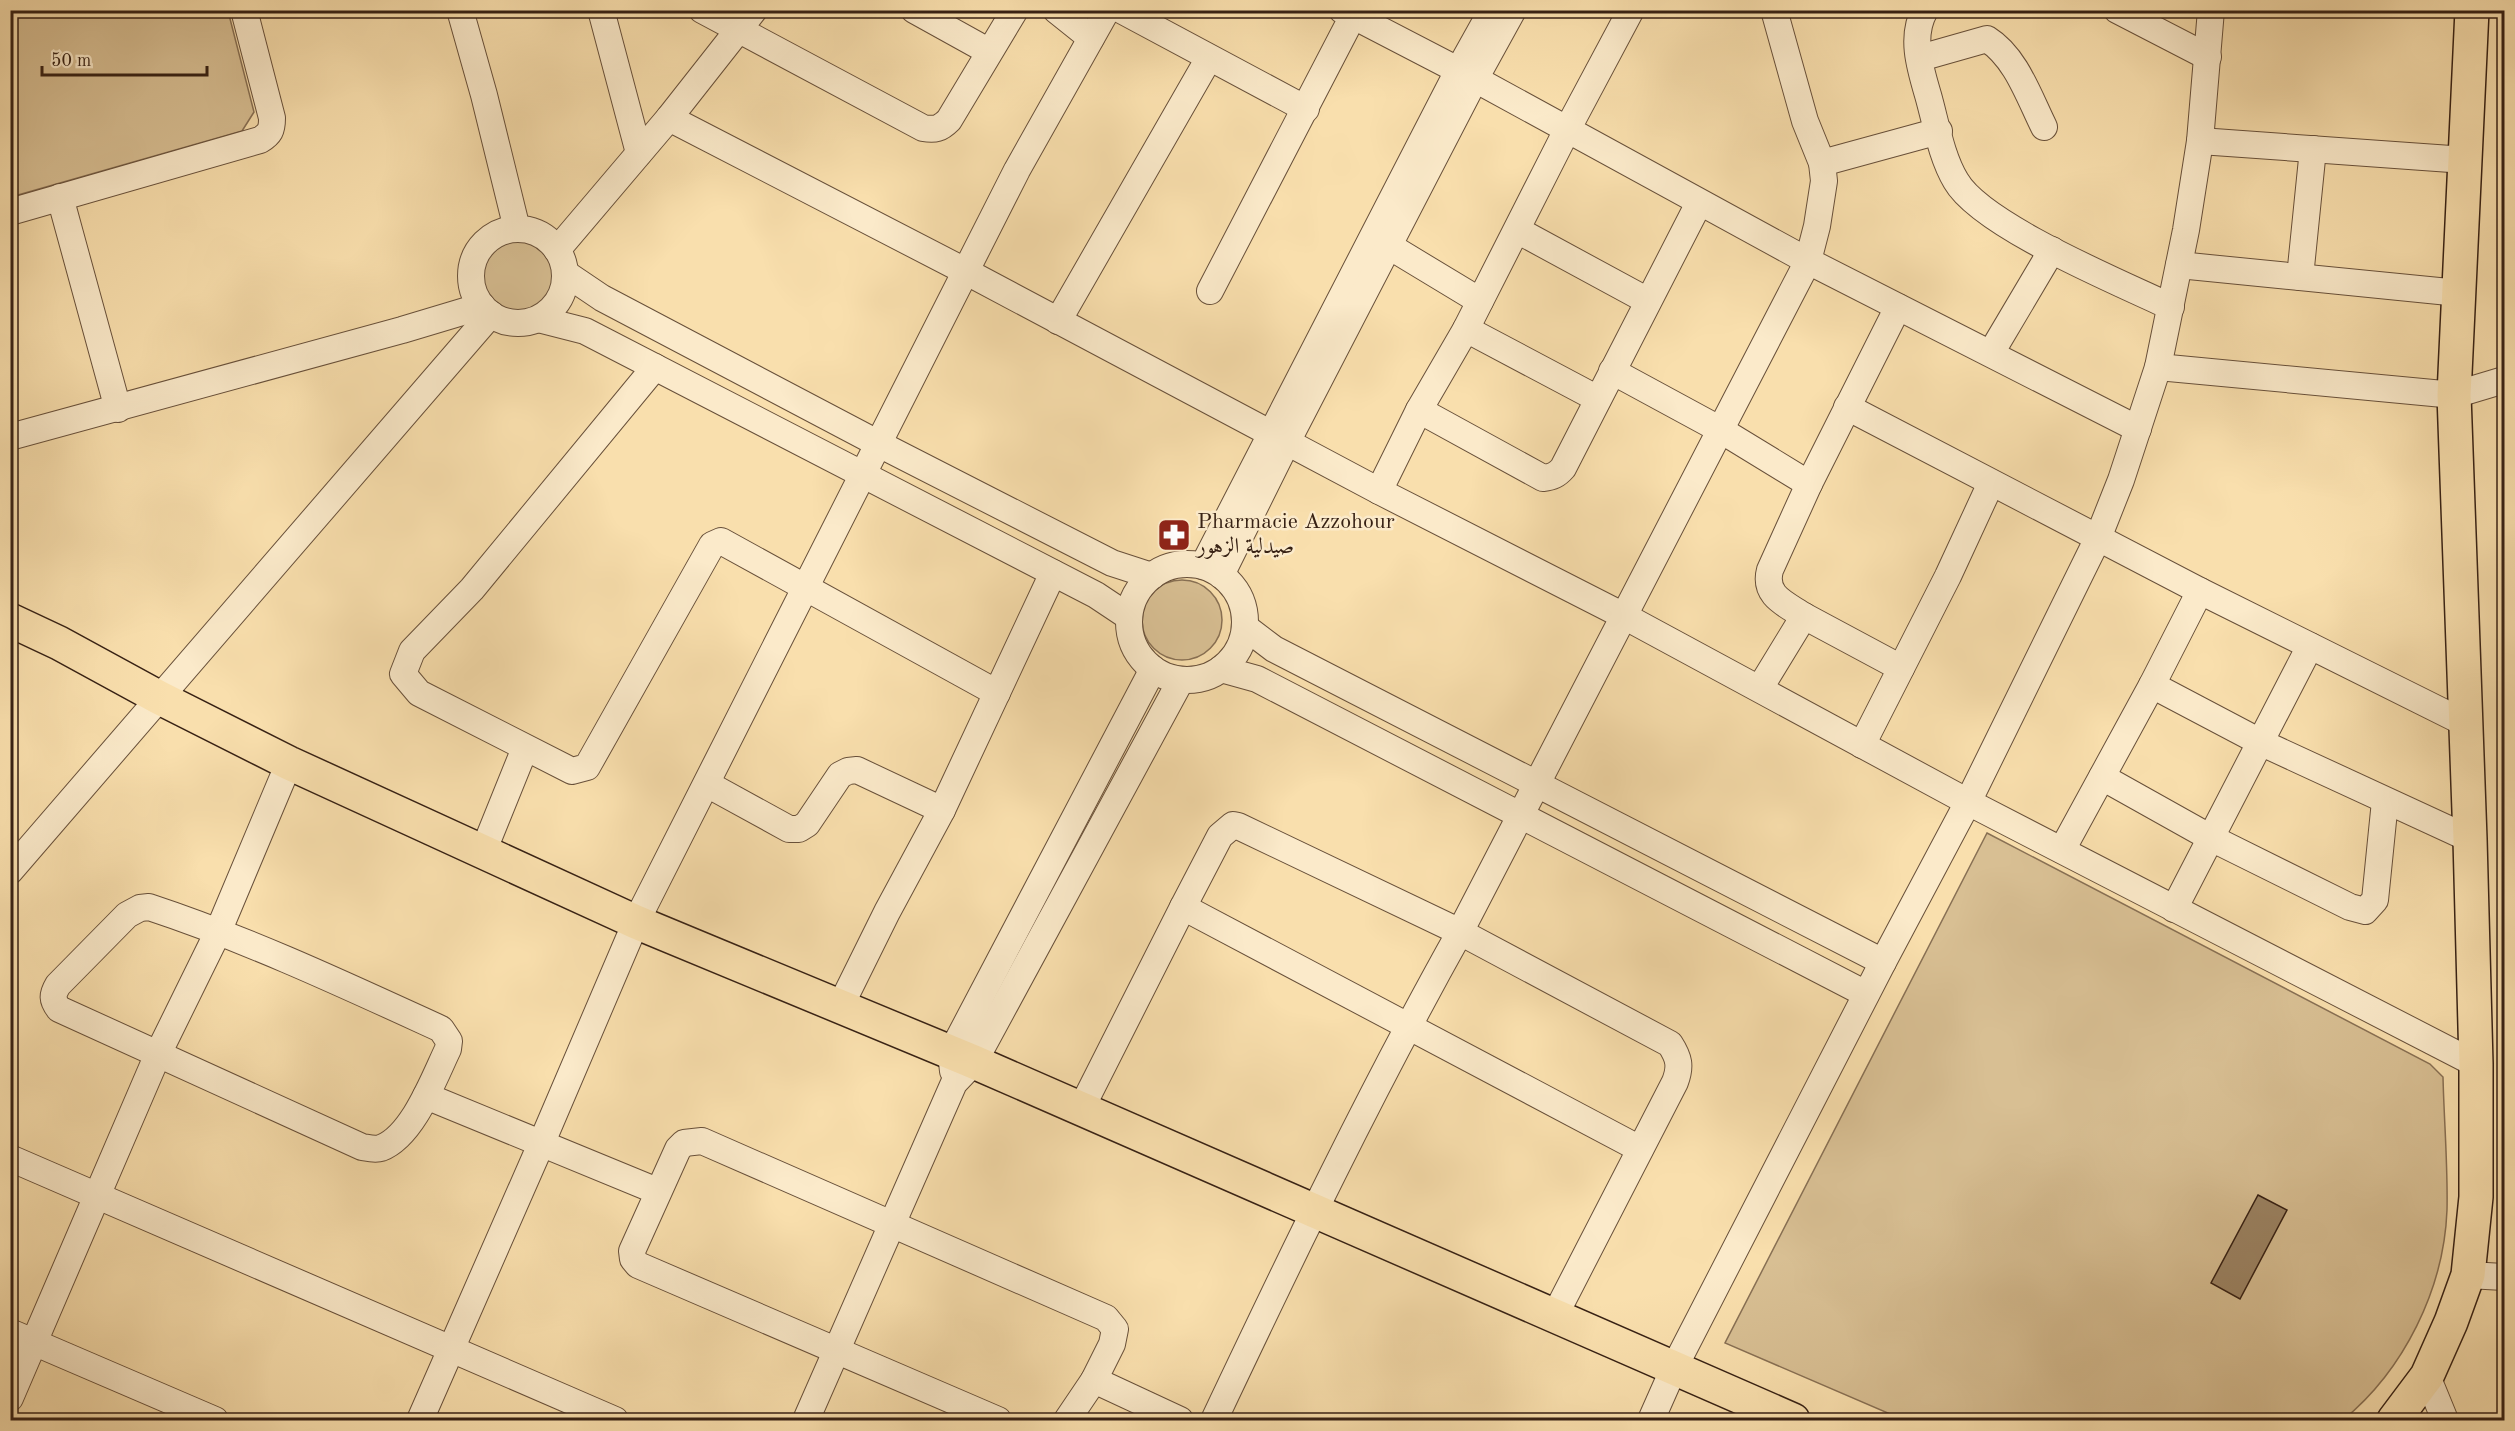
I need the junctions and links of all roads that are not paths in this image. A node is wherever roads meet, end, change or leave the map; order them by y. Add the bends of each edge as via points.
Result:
1 (244, 10) edge
2 (460, 10) edge
3 (602, 10) edge
4 (702, 10) edge
5 (914, 10) edge
6 (1015, 10) edge
7 (1056, 10) edge
8 (1107, 10) edge
9 (1121, 10) edge
10 (1492, 10) edge
11 (1513, 10) edge
12 (1631, 10) edge
13 (1773, 10) edge
14 (1925, 10) edge
15 (2117, 10) edge
16 (2211, 10) edge
17 (2472, 10) edge
18 (1351, 12) edge
19 (747, 20) edge
20 (1091, 38) junction
21 (988, 51) junction
22 (2208, 57) junction
23 (1209, 58) junction
24 (1920, 58) junction
25 (1466, 75) junction
26 (1306, 109) junction
27 (669, 118) junction
28 (2044, 127) dead end
29 (1566, 130) junction
30 (1939, 131) junction
31 (2200, 141) junction
32 (2313, 149) junction
33 (639, 153) junction
34 (2465, 160) junction
35 (1822, 163) junction
36 (60, 197) junction
37 (1699, 203) junction
38 (10, 212) edge
39 (517, 229) junction
40 (1517, 230) junction
41 (1389, 246) junction
42 (2052, 250) junction
43 (1808, 261) junction
44 (561, 262) junction
45 (2179, 265) junction
46 (965, 271) junction
47 (2300, 277) junction
48 (1210, 291) dead end
49 (2459, 293) junction
50 (1480, 301) junction
51 (1648, 301) junction
52 (2171, 307) junction
53 (1898, 308) junction
54 (486, 310) junction
55 (538, 319) junction
56 (1058, 321) junction
57 (1466, 328) junction
58 (1991, 353) junction
59 (655, 367) junction
60 (2158, 367) junction
61 (1612, 371) junction
62 (2505, 380) edge
63 (2454, 394) junction
64 (1598, 399) junction
65 (1847, 407) junction
66 (118, 409) junction
67 (1419, 410) junction
68 (1719, 429) junction
69 (2138, 429) junction
70 (10, 438) edge
71 (1280, 438) junction
72 (879, 444) junction
73 (864, 475) junction
74 (1992, 483) junction
75 (1809, 484) junction
76 (1379, 491) junction
77 (2098, 538) junction
78 (1212, 571) junction
79 (1053, 573) junction
80 (1152, 576) junction
81 (805, 588) junction
82 (2200, 591) junction
83 (1624, 616) junction
84 (1804, 616) junction
85 (1129, 617) junction
86 (10, 620) edge
87 (1245, 627) junction
88 (2310, 646) junction
89 (1901, 668) junction
90 (1153, 669) junction
91 (1221, 669) junction
92 (1181, 680) junction
93 (2152, 685) junction
94 (1760, 688) junction
95 (997, 693) junction
96 (158, 697) junction
97 (2465, 723) junction
98 (2262, 743) junction
99 (1862, 745) junction
100 (525, 747) junction
101 (289, 763) junction
102 (2102, 777) junction
103 (707, 783) junction
104 (1537, 783) junction
105 (2385, 801) junction
106 (1968, 802) junction
107 (942, 810) junction
108 (1520, 815) junction
109 (2211, 838) junction
110 (2470, 839) junction
111 (2062, 850) junction
112 (483, 852) junction
113 (10, 871) edge
114 (1183, 907) junction
115 (2174, 909) junction
116 (636, 921) junction
117 (218, 932) junction
118 (1460, 932) junction
119 (1883, 962) junction
120 (1866, 994) junction
121 (840, 1007) junction
122 (1408, 1025) junction
123 (158, 1054) junction
124 (2476, 1064) junction
125 (960, 1066) junction
126 (426, 1096) junction
127 (1081, 1108) junction
128 (542, 1142) junction
129 (1640, 1149) junction
130 (10, 1158) edge
131 (657, 1191) junction
132 (98, 1195) junction
133 (1314, 1210) junction
134 (893, 1223) junction
135 (2468, 1275) junction
136 (2505, 1277) edge
137 (1554, 1317) junction
138 (10, 1332) edge
139 (35, 1342) junction
140 (450, 1349) junction
141 (838, 1350) junction
142 (1674, 1368) junction
143 (2427, 1376) junction
144 (1094, 1380) junction
145 (10, 1398) edge
146 (215, 1420) edge
147 (420, 1420) edge
148 (615, 1420) edge
149 (806, 1420) edge
150 (998, 1420) edge
151 (1067, 1420) edge
152 (1180, 1420) edge
153 (1214, 1420) edge
154 (1652, 1420) edge
155 (1793, 1420) edge
156 (2394, 1420) edge
157 (2445, 1420) edge

1 - 36 street via 272,118 267,136
2 - 39 street
3 - 33 street
4 - 19 street
5 - 21 street
6 - 21 street
7 - 20 street
8 - 20 street
9 - 23 street
10 - 25 street
11 - 25 street
12 - 29 street
13 - 35 street via 1805,121
14 - 24 street via 1918,29
15 - 22 street
16 - 22 street
17 - 34 main road
18 - 25 street
18 - 26 street
19 - 21 street via 923,128 933,130 949,120
19 - 27 street
20 - 46 street
22 - 31 street
23 - 26 street
23 - 56 street
24 - 28 street via 1987,39 2010,60
24 - 30 street
25 - 29 street
25 - 41 street
25 - 71 street
26 - 48 street
27 - 33 street
27 - 46 street
29 - 37 street
29 - 40 street
30 - 35 street
30 - 42 street via 1950,169 1968,196 1990,214
31 - 32 street
31 - 45 street
32 - 34 street
32 - 47 street
33 - 44 street
34 - 49 main road
35 - 43 street via 1823,192
36 - 38 street
36 - 66 street
37 - 43 street
37 - 51 street
39 - 44 street via 533,231 547,239
39 - 54 street via 489,238 472,263 474,293
40 - 50 street
40 - 51 street
41 - 50 street
41 - 71 street
42 - 52 street
42 - 58 street
43 - 53 street
43 - 68 street
44 - 55 street via 564,287 558,300
44 - 72 street via 602,298
45 - 47 street
45 - 52 street
46 - 56 street
46 - 72 street
47 - 49 street
49 - 63 main road
50 - 57 street
51 - 61 street
52 - 60 street
53 - 58 street
53 - 65 street
54 - 55 street via 506,321
54 - 66 street
54 - 96 street
55 - 59 street via 585,331
56 - 71 street
57 - 64 street
57 - 67 street
58 - 69 street
59 - 73 street
59 - 100 street via 472,588 412,651 403,674 419,693
60 - 63 street
60 - 69 street
61 - 64 street
61 - 68 street
62 - 63 street
63 - 97 main road
64 - 67 street via 1563,468 1552,477 1543,478
65 - 74 street
65 - 75 street
66 - 70 street
67 - 76 street
68 - 75 street
68 - 83 street
69 - 77 street
71 - 76 street
71 - 78 street
72 - 73 street
72 - 80 street via 1112,563
73 - 79 street
73 - 81 street
74 - 77 street
74 - 89 street
75 - 84 street via 1767,581 1777,597
76 - 83 street
77 - 82 street
77 - 106 street
78 - 80 street via 1185,564 1167,567
78 - 87 street via 1234,589 1243,607
79 - 85 street
79 - 95 street
80 - 85 street via 1132,601
81 - 95 street
81 - 100 street via 721,541 712,545 587,767 572,771
81 - 103 street
82 - 88 street
82 - 93 street
83 - 94 street
83 - 104 street
84 - 89 street
84 - 94 street
85 - 90 street via 1130,637
86 - 96 main road
87 - 91 street via 1233,657
87 - 104 street via 1274,649
88 - 97 street
88 - 98 street
89 - 99 street
90 - 92 street
90 - 125 street
91 - 92 street via 1209,676
91 - 108 street via 1257,679
92 - 125 street
93 - 98 street
93 - 102 street
94 - 99 street
95 - 107 street
96 - 101 main road
96 - 113 street
97 - 110 main road
98 - 105 street
98 - 109 street
99 - 106 street
100 - 112 street
101 - 112 main road
101 - 117 street
102 - 109 street
102 - 111 street
103 - 107 street via 789,829 807,824 840,776 848,771 857,770
103 - 116 street
104 - 108 street
104 - 119 street
105 - 109 street via 2375,900 2365,911 2350,908
105 - 110 street
106 - 111 street
106 - 119 street
107 - 121 street
108 - 118 street
108 - 120 street
109 - 115 street
110 - 124 main road
111 - 115 street
112 - 116 main road
114 - 118 street via 1220,836 1233,825
114 - 122 street
114 - 127 street
115 - 124 street
116 - 121 main road
116 - 128 street
117 - 123 street
117 - 123 street via 140,908 127,915 53,993 59,1009
117 - 126 street via 441,1029 448,1049
118 - 122 street
118 - 129 street via 1670,1044 1680,1069
119 - 120 street
120 - 142 street
121 - 125 main road
122 - 129 street
122 - 133 street
123 - 126 street via 362,1148 378,1149 399,1137
123 - 132 street
124 - 135 main road via 2476,1197
125 - 127 main road
125 - 134 street
126 - 128 street
127 - 133 main road
128 - 131 street
128 - 140 street
129 - 137 street
130 - 132 street
131 - 134 street via 678,1149 684,1143 702,1141
131 - 141 street via 632,1251 638,1265
132 - 139 street
132 - 140 street
133 - 137 main road
133 - 153 street
134 - 141 street
134 - 144 street via 1106,1318 1115,1329
135 - 136 street
135 - 143 main road
137 - 142 main road
138 - 139 street
139 - 145 street
139 - 146 street
140 - 147 street
140 - 148 street
141 - 149 street
141 - 150 street
142 - 154 street
142 - 155 main road
143 - 156 main road
143 - 157 street
144 - 151 street
144 - 152 street

